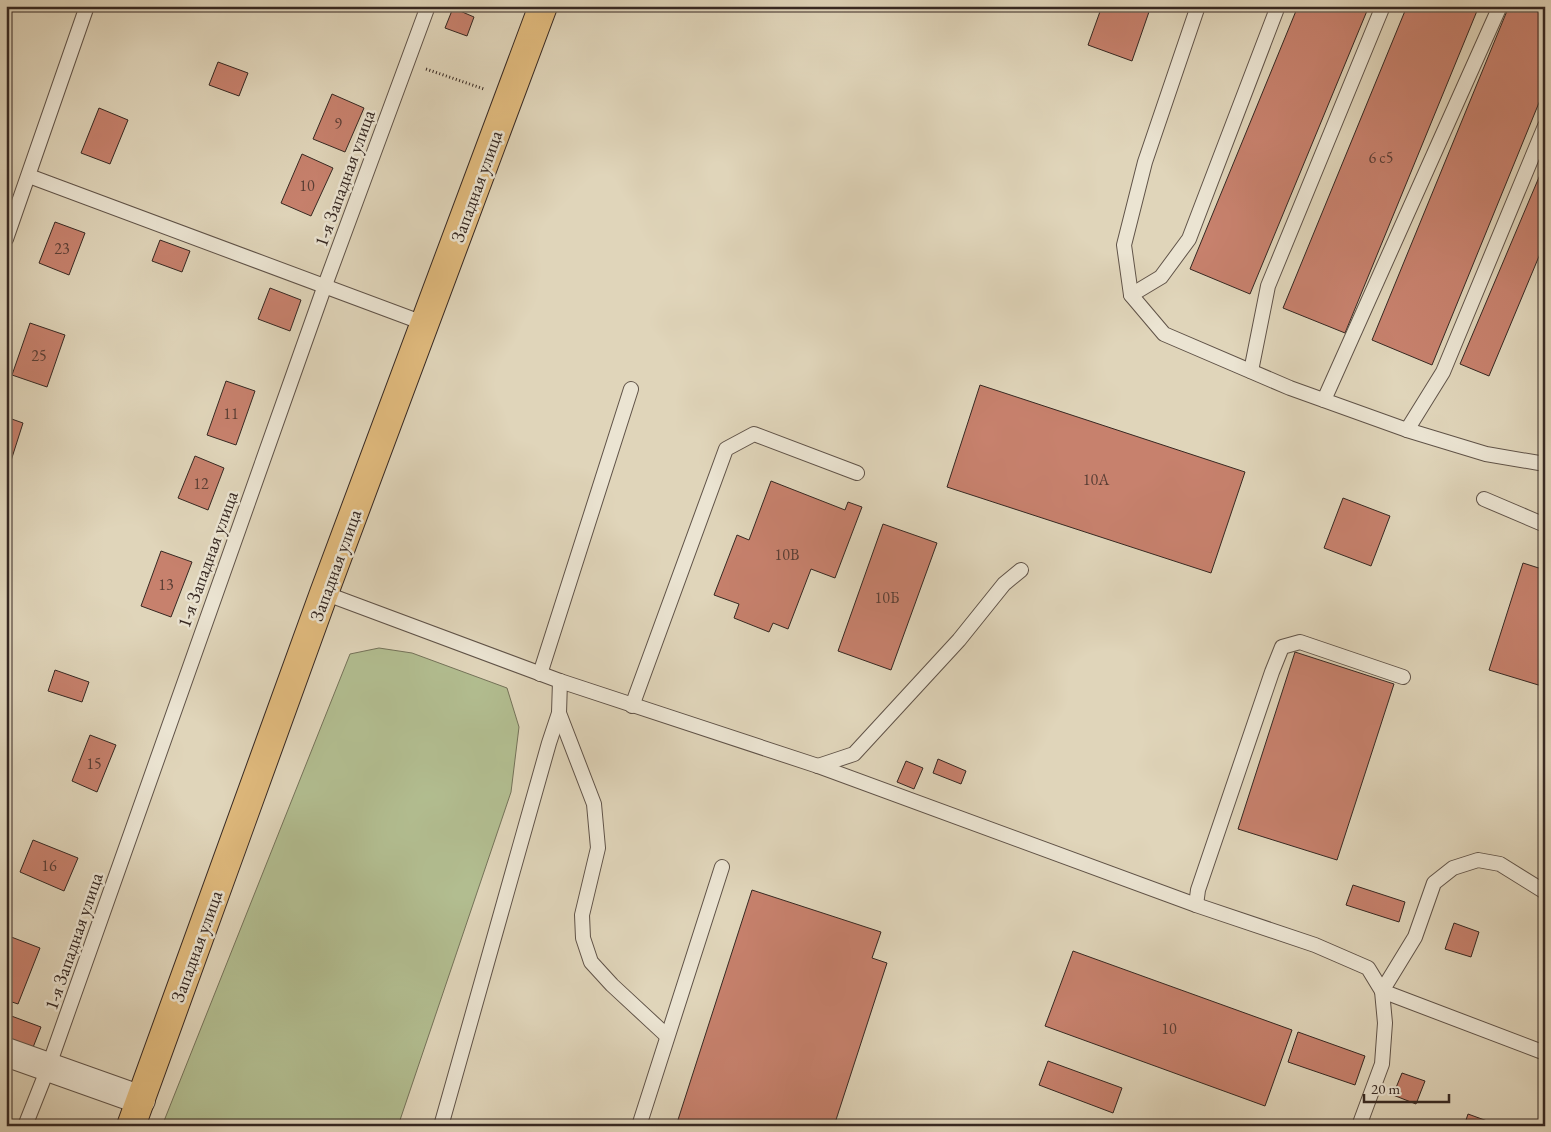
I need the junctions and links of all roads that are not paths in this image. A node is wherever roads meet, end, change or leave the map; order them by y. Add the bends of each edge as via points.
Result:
1 (87, 6) edge
2 (428, 6) edge
3 (543, 6) edge
4 (1198, 6) edge
5 (1278, 6) edge
6 (1383, 6) edge
7 (1500, 6) edge
8 (1545, 126) edge
9 (29, 176) junction
10 (6, 239) edge
11 (324, 288) junction
12 (1131, 295) junction
13 (426, 324) junction
14 (1251, 372) junction
15 (631, 389) dead end
16 (1324, 400) junction
17 (1406, 430) junction
18 (1545, 464) edge
19 (857, 473) dead end
20 (1484, 499) dead end
21 (1545, 525) edge
22 (1021, 570) dead end
23 (324, 593) junction
24 (540, 674) junction
25 (1403, 677) dead end
26 (560, 681) junction
27 (632, 706) junction
28 (559, 712) junction
29 (818, 766) junction
30 (722, 867) dead end
31 (1545, 892) edge
32 (1196, 905) junction
33 (1382, 991) junction
34 (667, 1036) junction
35 (6, 1052) edge
36 (1545, 1053) edge
37 (48, 1068) junction
38 (141, 1100) junction
39 (25, 1126) edge
40 (131, 1126) edge
41 (441, 1126) edge
42 (639, 1126) edge
43 (1359, 1126) edge

1 - 9 lane
2 - 11 lane, 1-я Западная улица
3 - 13 main road, Западная улица
4 - 12 lane via 1145,162 1124,246
5 - 12 lane via 1189,239 1161,277
6 - 14 lane via 1268,286
7 - 16 lane
8 - 17 lane via 1443,372
9 - 10 lane
9 - 11 lane
11 - 13 lane
11 - 37 lane, 1-я Западная улица
12 - 14 lane via 1164,334
13 - 23 main road, Западная улица
14 - 16 lane
15 - 24 lane
16 - 17 lane
17 - 18 lane via 1486,454
19 - 27 lane via 754,434 726,449
20 - 21 lane
22 - 29 lane via 1004,584 959,640 854,754
23 - 24 lane
23 - 38 main road, Западная улица
24 - 26 lane
25 - 32 lane via 1300,642 1282,648
26 - 27 lane
26 - 28 lane
27 - 29 lane
28 - 34 lane via 594,804 598,848 582,915 583,938 591,962
28 - 41 lane
29 - 32 lane
30 - 34 lane
31 - 33 lane via 1500,864 1478,860 1453,868 1434,883 1415,937
32 - 33 lane via 1347,958 1368,968
33 - 36 lane
33 - 43 lane via 1385,1023 1382,1064
34 - 42 lane
35 - 37 street
37 - 38 street
37 - 39 lane, 1-я Западная улица
38 - 40 main road, Западная улица

